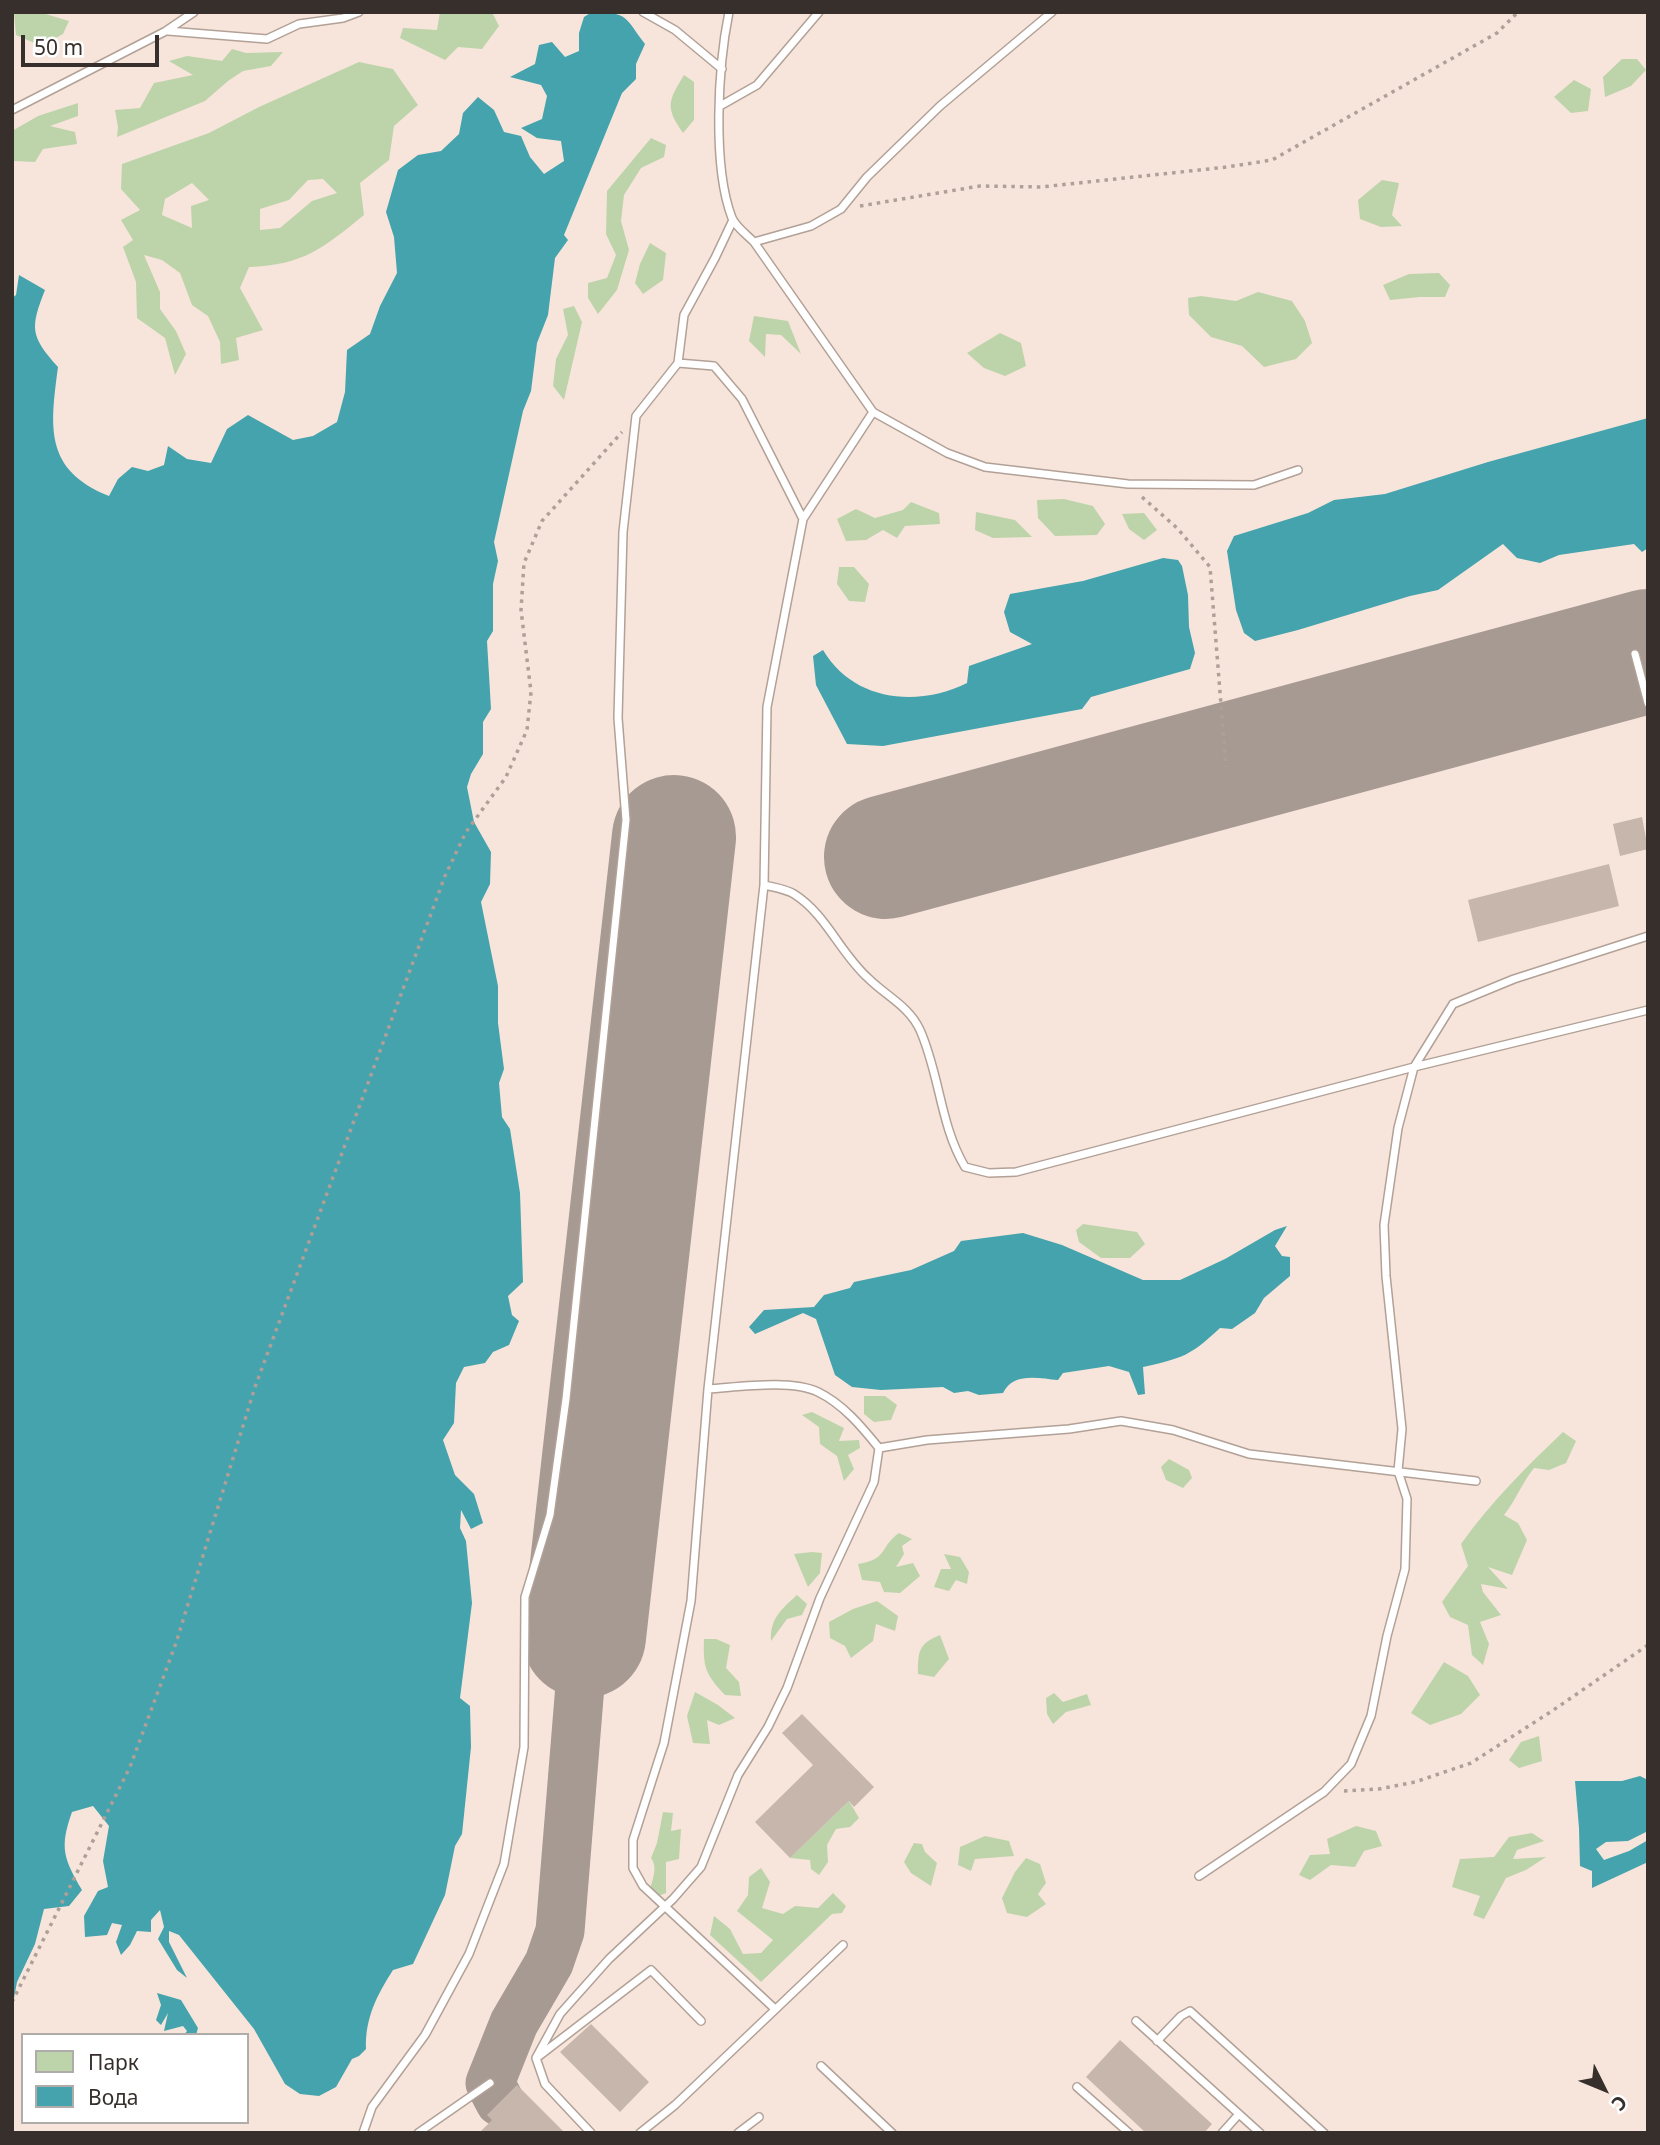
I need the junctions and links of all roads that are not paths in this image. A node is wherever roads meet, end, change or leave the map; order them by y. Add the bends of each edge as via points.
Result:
1 (194, 12) edge
2 (359, 12) edge
3 (643, 12) edge
4 (729, 12) edge
5 (819, 12) edge
6 (1052, 12) edge
7 (166, 31) junction
8 (722, 69) junction
9 (720, 106) junction
10 (12, 110) edge
11 (733, 220) junction
12 (754, 242) junction
13 (678, 363) junction
14 (873, 412) junction
15 (1298, 470) dead end
16 (803, 519) junction
17 (1635, 654) dead end
18 (1648, 703) edge
19 (764, 885) junction
20 (1648, 936) edge
21 (1648, 1010) edge
22 (1413, 1067) junction
23 (708, 1389) junction
24 (879, 1448) junction
25 (1398, 1471) junction
26 (1476, 1481) dead end
27 (1199, 1876) dead end
28 (665, 1907) junction
29 (843, 1945) dead end
30 (775, 2009) junction
31 (701, 2021) dead end
32 (1136, 2021) dead end
33 (1157, 2041) junction
34 (536, 2058) junction
35 (821, 2066) dead end
36 (490, 2083) dead end
37 (1077, 2087) dead end
38 (1239, 2114) junction
39 (759, 2117) dead end
40 (363, 2133) edge
41 (418, 2133) edge
42 (591, 2133) edge
43 (640, 2133) edge
44 (737, 2133) edge
45 (892, 2133) edge
46 (1129, 2133) edge
47 (1222, 2133) edge
48 (1260, 2133) edge
49 (1324, 2133) edge

1 - 7 lane
2 - 7 lane via 299,24 267,38
3 - 8 lane via 675,30
4 - 8 lane
5 - 9 lane via 757,85
6 - 12 lane via 940,106 841,209 811,226
7 - 10 lane
8 - 9 lane
9 - 11 lane via 720,172
11 - 12 lane
11 - 13 lane via 684,315
12 - 14 lane
13 - 16 lane via 714,366 741,399
13 - 40 lane via 636,416 623,532 618,718 626,820 550,1515 525,1597 524,1747 503,1864 469,1954 425,2035 372,2107
14 - 15 lane via 947,453 985,467 1128,484 1254,485
14 - 16 lane
16 - 19 lane via 767,707
17 - 18 lane
19 - 22 lane via 793,893 820,919 846,956 900,1002 919,1028 953,1147 965,1167 989,1173 1016,1172
19 - 23 lane
20 - 22 lane via 1514,979 1453,1004
21 - 22 lane
22 - 25 lane via 1398,1128 1384,1225 1402,1429
23 - 24 lane via 778,1385 817,1391 855,1419
23 - 28 lane via 691,1601 664,1743 633,1840 634,1868 643,1886
24 - 25 lane via 1121,1421 1173,1430 1249,1454
24 - 28 lane via 874,1482 820,1598 787,1688 738,1775 701,1867
25 - 26 lane
25 - 27 lane via 1407,1499 1405,1569 1371,1717 1351,1764 1324,1792
28 - 30 lane
28 - 34 lane via 609,1959 560,2014
29 - 30 lane
30 - 43 lane via 676,2105
31 - 34 lane via 651,1970
32 - 33 lane
33 - 38 lane
33 - 49 lane via 1190,2011
34 - 42 lane via 545,2084
35 - 45 lane
36 - 41 lane
37 - 46 lane
38 - 47 lane
38 - 48 lane
39 - 44 lane

